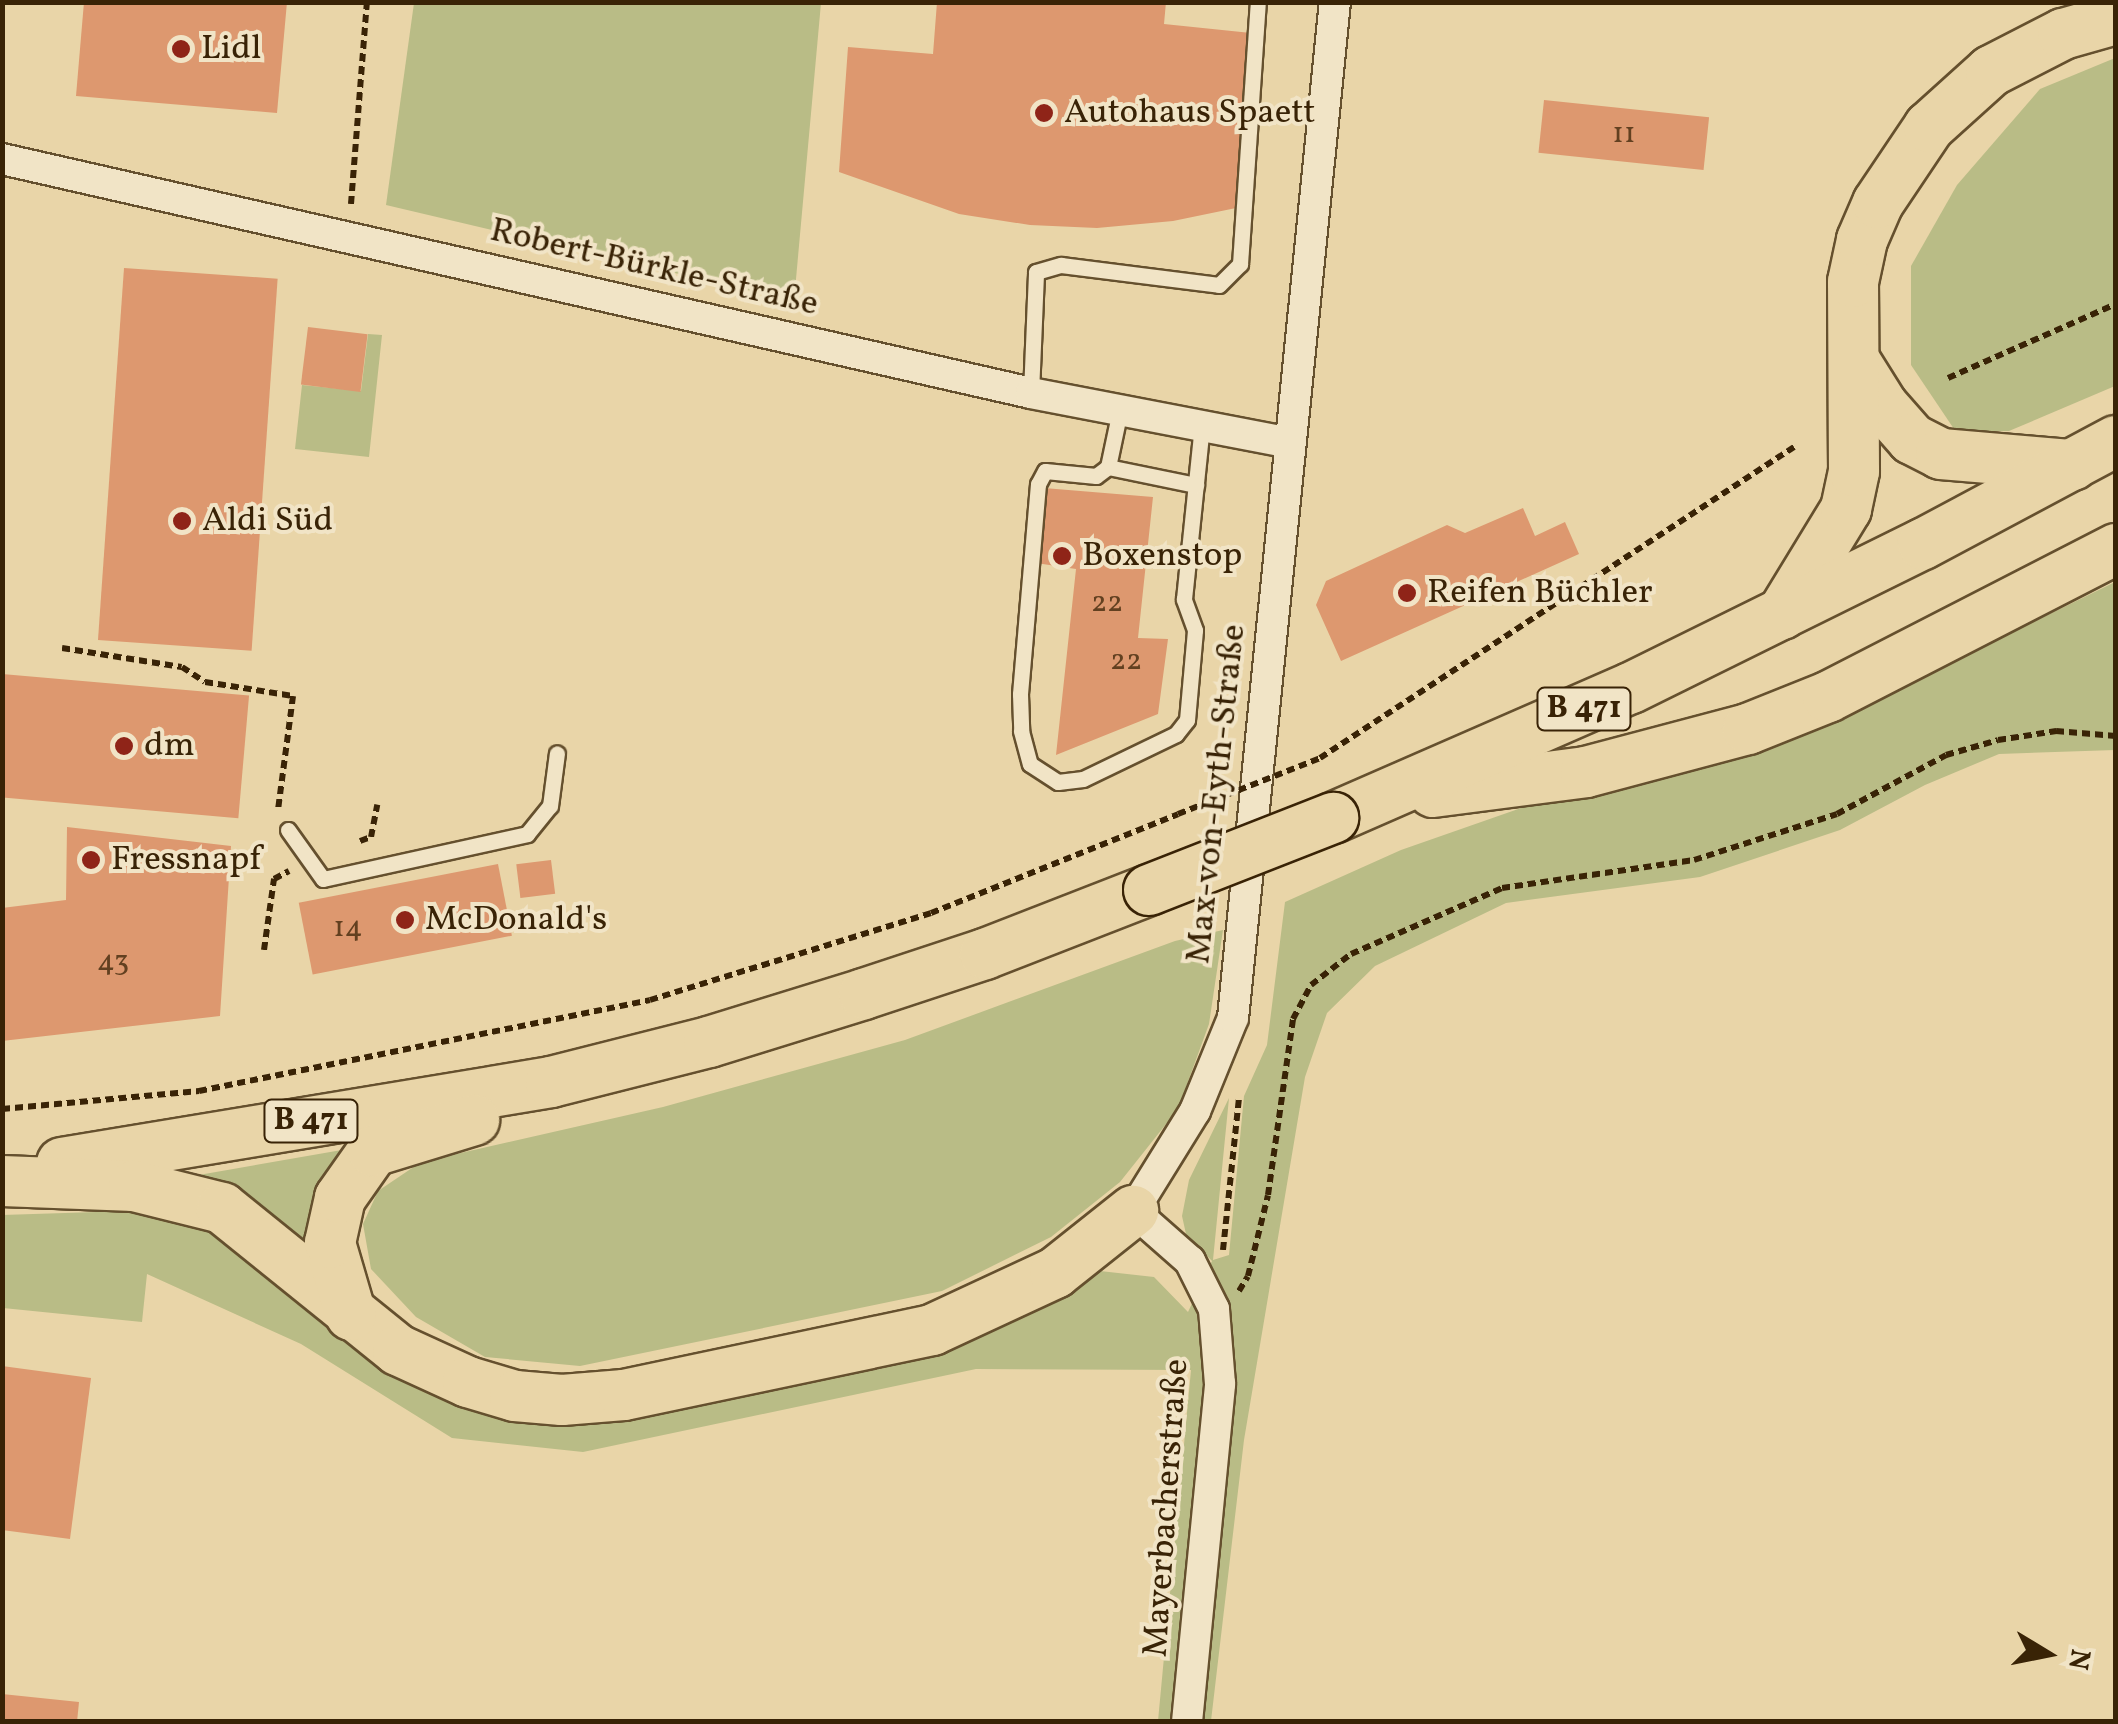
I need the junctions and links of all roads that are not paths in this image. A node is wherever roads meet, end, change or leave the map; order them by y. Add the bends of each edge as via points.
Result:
1 (1258, 2) edge
2 (1336, 2) edge
3 (2116, 18) edge
4 (2, 159) edge
5 (1856, 363) junction
6 (1031, 393) junction
7 (1120, 410) junction
8 (1202, 426) junction
9 (1290, 443) junction
10 (2095, 453) edge
11 (1108, 468) junction
12 (1196, 485) junction
13 (2116, 549) edge
14 (1782, 614) junction
15 (557, 753) dead end
16 (1384, 798) junction
17 (282, 824) road end
18 (552, 1082) junction
19 (2, 1149) edge
20 (72, 1161) junction
21 (2, 1172) edge
22 (2, 1181) edge
23 (1133, 1211) junction
24 (351, 1315) junction
25 (1187, 1722) edge

1 - 6 lane via 1240,264 1219,285 1062,265 1036,272
2 - 9 street, Max-von-Eyth-Straße
3 - 5 highway via 2063,34 1990,72 1928,127 1900,165 1862,240
4 - 6 street, Robert-Bürkle-Straße
5 - 10 highway via 1912,439 1941,454
5 - 14 highway via 1854,472 1846,509
6 - 7 street, Robert-Bürkle-Straße
7 - 8 street, Robert-Bürkle-Straße
7 - 11 lane
8 - 9 street, Robert-Bürkle-Straße
8 - 12 lane
9 - 23 street, Max-von-Eyth-Straße via 1232,1018 1194,1111
10 - 14 highway, B 471
11 - 12 lane
11 - 12 lane via 1096,476 1046,471 1038,484 1021,731 1030,764 1058,782 1098,772 1176,734 1187,720 1196,630 1184,599
13 - 16 highway via 1828,697 1748,729 1586,772
14 - 16 highway, B 471
15 - 17 lane via 550,806 527,834 323,879
16 - 18 highway, B 471, bridge via 985,954 709,1042
18 - 20 highway, B 471
18 - 24 highway via 460,1127 372,1151 340,1198 330,1243
19 - 20 highway
20 - 21 highway, B 471
22 - 24 highway via 134,1186 222,1208
23 - 24 highway via 1055,1273 932,1330 624,1395 531,1397 468,1382 398,1350
23 - 25 street, Mayerbacherstraße via 1190,1261 1214,1310 1220,1384

